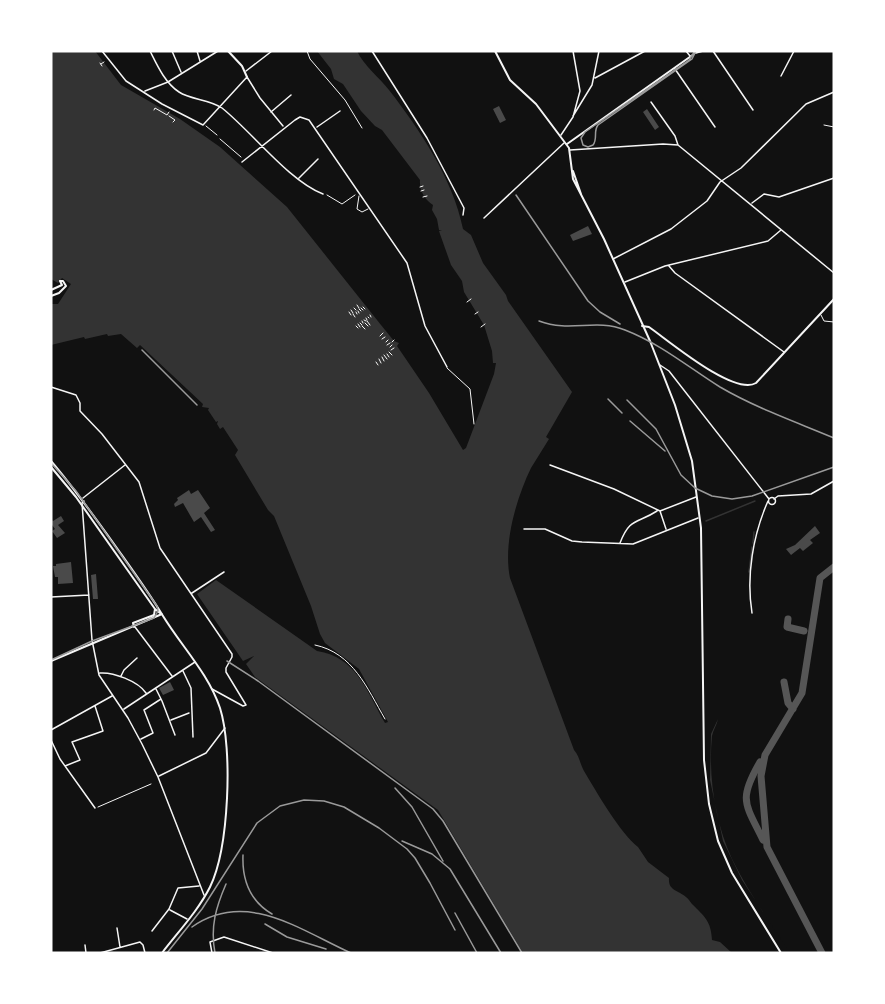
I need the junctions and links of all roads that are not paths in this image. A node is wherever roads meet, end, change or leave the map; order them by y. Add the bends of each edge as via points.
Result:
1 (102, 51) edge
2 (150, 51) edge
3 (172, 51) edge
4 (197, 51) edge
5 (218, 51) edge
6 (228, 51) edge
7 (272, 51) edge
8 (372, 51) edge
9 (495, 51) edge
10 (573, 51) edge
11 (599, 51) edge
12 (645, 51) edge
13 (686, 51) edge
14 (703, 51) edge
15 (713, 51) edge
16 (794, 51) edge
17 (695, 52) edge
18 (690, 57) junction
19 (200, 62) junction
20 (675, 68) junction
21 (245, 72) junction
22 (182, 73) junction
23 (781, 76) dead end
24 (247, 77) junction
25 (594, 78) junction
26 (168, 82) junction
27 (144, 92) junction
28 (834, 92) edge
29 (291, 95) dead end
30 (651, 102) dead end
31 (220, 107) junction
32 (753, 110) dead end
33 (340, 111) dead end
34 (271, 112) junction
35 (573, 117) junction
36 (824, 125) dead end
37 (715, 126) dead end
38 (284, 127) junction
39 (834, 127) edge
40 (316, 128) junction
41 (560, 135) junction
42 (220, 139) road end
43 (566, 143) junction
44 (678, 145) junction
45 (262, 146) junction
46 (570, 150) junction
47 (241, 157) dead end
48 (318, 159) dead end
49 (242, 162) dead end
50 (298, 178) junction
51 (834, 178) edge
52 (722, 181) junction
53 (323, 194) dead end
54 (359, 194) junction
55 (751, 204) junction
56 (369, 207) junction
57 (464, 215) dead end
58 (484, 218) dead end
59 (782, 230) junction
60 (613, 259) junction
61 (669, 266) junction
62 (834, 273) edge
63 (623, 283) junction
64 (51, 290) edge
65 (51, 296) edge
66 (834, 299) edge
67 (821, 313) junction
68 (834, 322) edge
69 (642, 326) junction
70 (784, 352) junction
71 (659, 364) junction
72 (447, 367) joint
73 (51, 387) edge
74 (474, 424) dead end
75 (51, 461) edge
76 (126, 465) junction
77 (550, 465) dead end
78 (51, 467) edge
79 (834, 481) edge
80 (696, 497) junction
81 (774, 499) junction
82 (769, 500) junction
83 (83, 501) junction
84 (85, 509) junction
85 (658, 510) junction
86 (699, 518) junction
87 (524, 529) dead end
88 (667, 531) junction
89 (620, 544) junction
90 (224, 572) dead end
91 (191, 594) junction
92 (89, 595) junction
93 (51, 597) edge
94 (155, 609) junction
95 (752, 613) dead end
96 (162, 614) junction
97 (134, 627) junction
98 (93, 642) junction
99 (137, 658) dead end
100 (51, 661) edge
101 (195, 661) junction
102 (182, 670) junction
103 (99, 673) junction
104 (173, 676) junction
105 (121, 677) junction
106 (155, 688) junction
107 (211, 688) junction
108 (147, 694) junction
109 (113, 695) junction
110 (161, 699) junction
111 (94, 706) junction
112 (123, 710) junction
113 (190, 713) junction
114 (170, 720) junction
115 (225, 728) junction
116 (51, 730) edge
117 (175, 735) dead end
118 (193, 738) dead end
119 (140, 739) junction
120 (51, 741) edge
121 (65, 766) junction
122 (158, 777) junction
123 (95, 808) road end
124 (199, 886) junction
125 (205, 896) junction
126 (169, 909) junction
127 (188, 920) junction
128 (117, 928) dead end
129 (152, 931) dead end
130 (85, 945) dead end
131 (120, 947) junction
132 (86, 953) edge
133 (100, 953) edge
134 (145, 953) edge
135 (162, 953) edge
136 (212, 953) edge
137 (273, 953) edge
138 (781, 953) edge

1 - 27 street via 123,78
2 - 26 street
3 - 22 street
4 - 19 street
5 - 19 street
6 - 21 street
7 - 21 street
8 - 57 street via 427,138 464,208
9 - 41 street via 510,80
10 - 35 street via 580,88
11 - 25 street
12 - 25 street
13 - 18 street
14 - 17 street
15 - 32 street
16 - 23 street
17 - 18 street
18 - 20 street
19 - 22 street
20 - 37 street
20 - 43 street
21 - 24 street
22 - 26 street
24 - 31 street
24 - 34 street
25 - 35 street
26 - 27 street
26 - 31 street via 180,93
27 - 31 street via 203,125
28 - 52 street via 806,104 741,168
29 - 34 street
30 - 44 street
31 - 45 street
33 - 40 street
34 - 38 street
35 - 41 street
36 - 39 lane
38 - 40 street via 305,117
38 - 45 street
40 - 54 street
41 - 43 street
42 - 47 lane
43 - 46 street
43 - 58 street
44 - 46 street
44 - 52 street
45 - 49 street
45 - 50 street
46 - 60 street via 573,179
48 - 50 street
50 - 53 street
51 - 55 street via 779,197 764,194
52 - 55 street
52 - 60 street via 707,201 671,229
54 - 56 street
54 - 56 lane via 357,210 362,212
55 - 59 street
56 - 72 street via 409,266 425,326
59 - 61 street via 768,242
59 - 62 street
60 - 63 street
61 - 63 street
61 - 70 street
63 - 69 street
64 - 65 street via 62,285 60,281 66,285
66 - 67 street
67 - 68 lane via 824,321
67 - 70 street
69 - 70 street via 649,327 718,376 745,386 756,383
69 - 71 street
71 - 80 street via 692,461
71 - 82 street via 671,373
72 - 74 lane via 470,389
73 - 76 street via 76,395 81,411
75 - 83 street
76 - 83 street
76 - 91 street via 139,482 157,542
77 - 85 street
78 - 83 street
79 - 81 street via 811,494
80 - 85 street
80 - 86 street
81 - 82 street
81 - 82 street via 773,504
82 - 95 street via 754,545 749,582
83 - 84 street
83 - 84 street
84 - 92 street
84 - 94 street
84 - 96 street
85 - 88 street
85 - 89 street via 626,528
86 - 88 street
86 - 138 street via 706,783 718,841 741,890
87 - 89 street via 545,529 582,542
88 - 89 street via 633,544
90 - 91 street
91 - 107 street via 232,654 226,672 246,705
92 - 93 street
92 - 98 street
94 - 96 street
94 - 97 street via 154,615 134,623
96 - 97 street
96 - 101 street
97 - 98 street
97 - 104 street
98 - 100 street
98 - 103 street
99 - 105 street
101 - 102 street
101 - 107 street
102 - 104 street
102 - 113 street via 190,688
103 - 105 street via 111,672
103 - 109 street
104 - 106 street
105 - 108 street
106 - 108 street
106 - 110 street
107 - 115 street
108 - 112 street
109 - 111 street
109 - 112 street
110 - 114 street
110 - 119 street via 144,710 153,733
111 - 116 street
111 - 121 street via 103,731 72,742 80,760
112 - 119 street
113 - 114 street
113 - 118 street
114 - 117 street
115 - 122 street via 206,753
115 - 125 street via 224,842
119 - 122 street
120 - 121 street
121 - 123 street
122 - 124 street
124 - 125 street
124 - 126 street via 178,888
125 - 127 street
126 - 127 street
126 - 129 street
127 - 135 street
128 - 131 street
130 - 132 street
131 - 133 street
131 - 134 street via 140,942
136 - 137 street via 213,940 224,937

